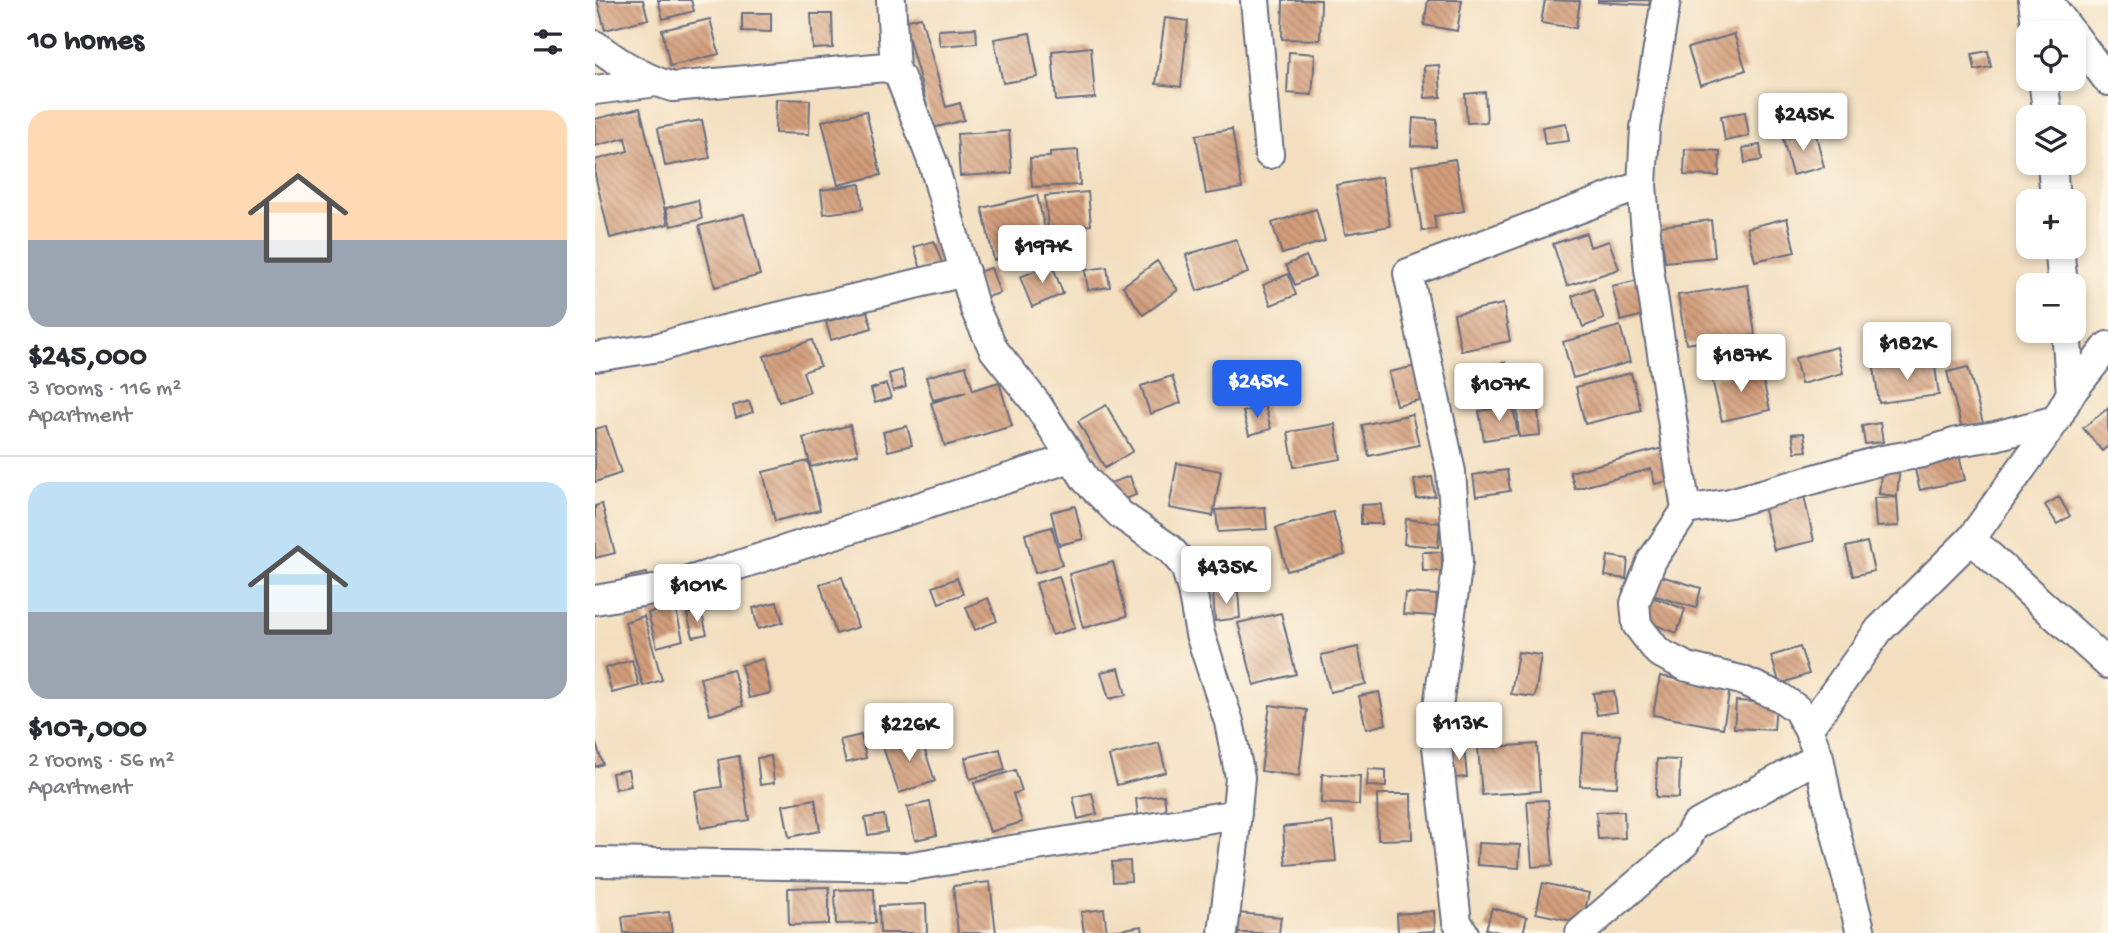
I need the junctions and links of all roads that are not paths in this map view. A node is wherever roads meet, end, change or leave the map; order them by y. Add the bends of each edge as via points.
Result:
1 (892, 0) edge
2 (1255, 0) edge
3 (1666, 0) edge
4 (2033, 0) edge
5 (2047, 0) edge
6 (2036, 21) edge
7 (2063, 21) edge
8 (595, 44) edge
9 (2086, 51) edge
10 (895, 71) junction
11 (2108, 81) edge
12 (656, 82) junction
13 (595, 90) edge
14 (1269, 154) dead end
15 (1642, 185) junction
16 (965, 272) junction
17 (2067, 343) edge
18 (2108, 346) edge
19 (595, 358) edge
20 (2071, 393) junction
21 (2056, 420) junction
22 (1071, 458) junction
23 (1686, 510) junction
24 (1971, 539) junction
25 (595, 600) edge
26 (2108, 664) edge
27 (1808, 729) junction
28 (1819, 757) junction
29 (1237, 814) junction
30 (595, 862) edge
31 (1223, 933) edge
32 (1464, 933) edge
33 (1580, 933) edge
34 (1861, 933) edge

1 - 10 street
2 - 14 street
3 - 15 street via 1645,128
4 - 6 street
5 - 7 street
8 - 12 street
9 - 11 street
10 - 12 street via 885,67 673,87
10 - 16 street via 934,166
12 - 13 street
15 - 23 street via 1649,269
15 - 32 street via 1408,274 1451,472 1458,561 1435,729 1457,922
16 - 19 street via 660,347
16 - 22 street via 975,309 995,350
17 - 20 street
18 - 20 street
20 - 21 street
21 - 23 street via 1882,460 1730,503
21 - 24 street
22 - 25 street via 670,587
22 - 29 street via 1121,514 1185,566 1200,634 1229,722 1240,776
23 - 27 street via 1652,560 1635,603 1637,625 1658,652 1688,667 1741,680 1780,697 1797,709
24 - 26 street
24 - 27 street via 1879,630
27 - 28 street
28 - 33 street via 1694,826 1685,842
28 - 34 street
29 - 30 street via 906,867
29 - 31 street

